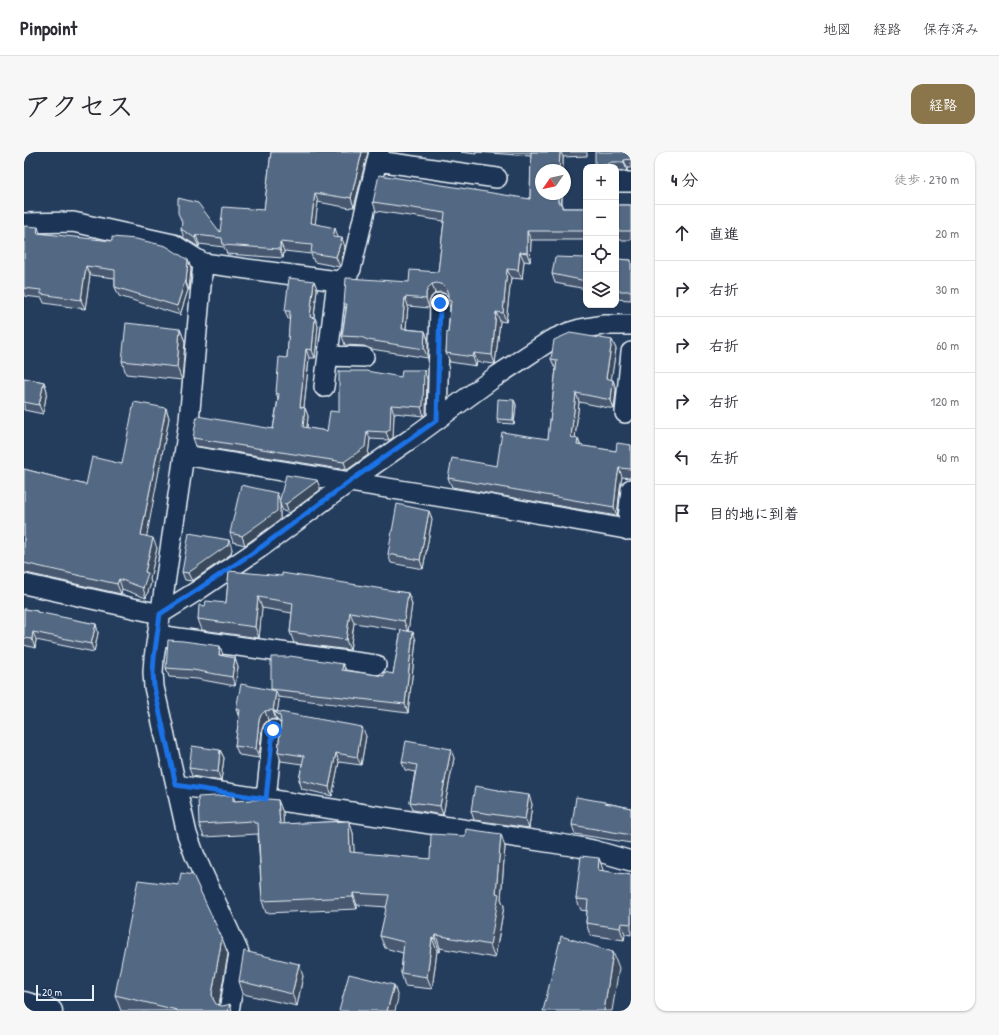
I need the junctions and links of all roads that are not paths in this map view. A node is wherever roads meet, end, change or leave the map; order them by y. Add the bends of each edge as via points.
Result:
1 (378, 156) edge
2 (497, 178) dead end
3 (619, 182) edge
4 (631, 182) edge
5 (24, 223) edge
6 (203, 263) junction
7 (337, 281) junction
8 (440, 303) dead end
9 (631, 325) edge
10 (631, 352) edge
11 (328, 356) junction
12 (364, 357) dead end
13 (324, 387) dead end
14 (625, 413) dead end
15 (437, 420) junction
16 (184, 455) junction
17 (349, 482) junction
18 (631, 489) edge
19 (629, 530) edge
20 (24, 584) edge
21 (160, 614) junction
22 (157, 635) junction
23 (376, 665) dead end
24 (273, 730) dead end
25 (176, 785) junction
26 (266, 799) junction
27 (631, 861) edge
28 (24, 1004) edge
29 (51, 1011) edge
30 (229, 1011) edge

1 - 2 street
1 - 7 street via 349,273
3 - 4 street
5 - 6 street via 73,222 173,244
6 - 7 street
6 - 16 street
7 - 11 street
8 - 15 street
9 - 15 street via 603,325 580,329 551,340
10 - 14 street
11 - 12 street
11 - 13 street
15 - 17 street
16 - 17 street
16 - 21 street
17 - 19 street
17 - 21 street via 260,548
18 - 19 street
20 - 21 street
21 - 22 street
22 - 23 street
22 - 25 street via 153,665 154,687
24 - 26 street
25 - 26 street
25 - 30 street via 193,850 239,953
26 - 27 street via 579,847
28 - 29 highway

